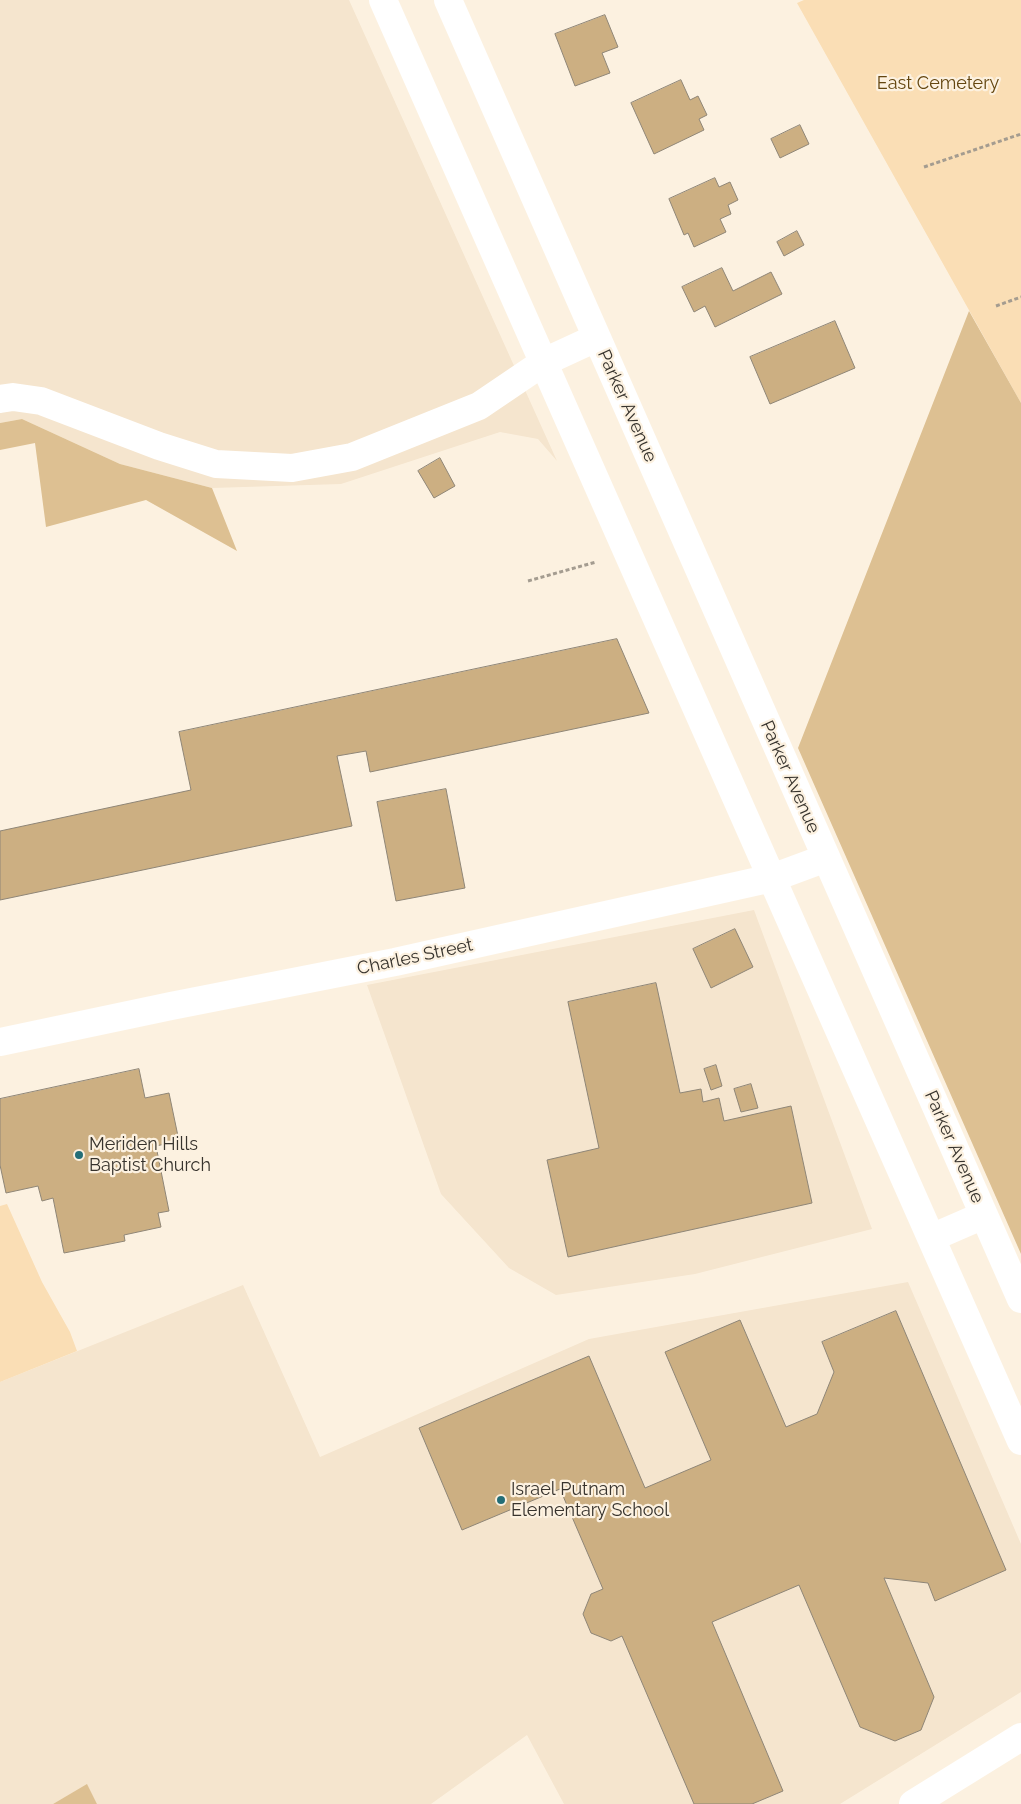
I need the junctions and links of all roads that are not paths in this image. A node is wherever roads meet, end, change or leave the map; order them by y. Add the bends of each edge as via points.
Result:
1 (383, 0) edge
2 (448, 0) edge
3 (596, 338) junction
4 (544, 362) junction
5 (0, 399) edge
6 (826, 858) junction
7 (772, 878) junction
8 (0, 1042) edge
9 (984, 1215) junction
10 (931, 1238) junction
11 (1021, 1299) edge
12 (1021, 1441) edge
13 (1021, 1737) edge
14 (913, 1804) edge

1 - 4 street
2 - 3 street, Parker Avenue
3 - 4 street, Parker Avenue
3 - 6 street, Parker Avenue
4 - 5 street, Parker Avenue via 478,406 352,457 292,468 216,464 41,401 13,397
4 - 7 street
6 - 7 street, Charles Street
6 - 9 street, Parker Avenue
7 - 8 street, Charles Street via 395,962
7 - 10 street
9 - 10 street, Parker Avenue
9 - 11 street, Parker Avenue
10 - 12 street
13 - 14 street

